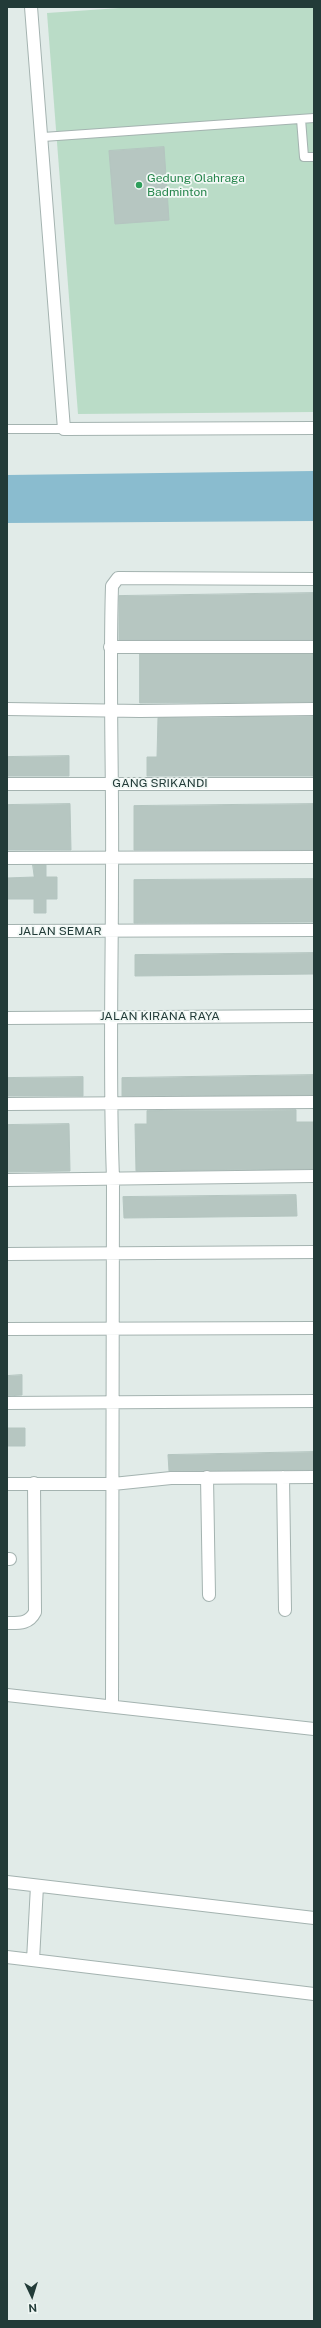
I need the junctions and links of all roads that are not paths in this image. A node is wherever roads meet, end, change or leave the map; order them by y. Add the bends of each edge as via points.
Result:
1 (31, 7) edge
2 (314, 118) edge
3 (301, 119) junction
4 (42, 137) junction
5 (314, 157) edge
6 (314, 428) edge
7 (7, 429) edge
8 (64, 429) junction
9 (314, 579) edge
10 (110, 646) junction
11 (314, 647) edge
12 (7, 709) edge
13 (110, 709) junction
14 (314, 709) edge
15 (111, 783) junction
16 (7, 784) edge
17 (314, 784) edge
18 (314, 857) edge
19 (7, 858) edge
20 (112, 858) junction
21 (314, 930) edge
22 (7, 931) edge
23 (112, 931) junction
24 (110, 1016) junction
25 (314, 1016) edge
26 (7, 1018) edge
27 (314, 1102) edge
28 (110, 1103) junction
29 (7, 1104) edge
30 (314, 1176) edge
31 (114, 1178) junction
32 (7, 1180) edge
33 (314, 1252) edge
34 (7, 1254) edge
35 (112, 1254) junction
36 (314, 1328) edge
37 (7, 1329) edge
38 (112, 1330) junction
39 (314, 1401) edge
40 (7, 1402) edge
41 (114, 1403) junction
42 (283, 1477) junction
43 (314, 1477) edge
44 (208, 1478) junction
45 (34, 1483) junction
46 (7, 1484) edge
47 (112, 1484) junction
48 (209, 1595) dead end
49 (285, 1610) dead end
50 (7, 1623) edge
51 (7, 1695) edge
52 (112, 1706) junction
53 (314, 1729) edge
54 (7, 1882) edge
55 (36, 1886) junction
56 (314, 1918) edge
57 (7, 1957) edge
58 (33, 1960) junction
59 (314, 1994) edge

1 - 4 street
2 - 3 lane
3 - 4 lane
3 - 5 lane via 304,157
4 - 8 street
6 - 8 street
7 - 8 lane
9 - 10 street via 118,578 112,586
10 - 11 street
10 - 13 street
12 - 13 street
13 - 14 street
13 - 15 street
15 - 16 street, GANG SRIKANDI
15 - 17 street, GANG SRIKANDI
15 - 20 street
18 - 20 street
19 - 20 street
20 - 23 street
21 - 23 street, JALAN SEMAR
22 - 23 street, JALAN SEMAR
23 - 24 street
24 - 25 street, JALAN KIRANA RAYA
24 - 26 street, JALAN KIRANA RAYA
24 - 28 street
27 - 28 street
28 - 29 street
28 - 31 street
30 - 31 street
31 - 32 street
31 - 35 street
33 - 35 street
34 - 35 street
35 - 38 street
36 - 38 street
37 - 38 street
38 - 41 street
39 - 41 street
40 - 41 street
41 - 47 street
42 - 43 street
42 - 44 street
42 - 49 street
44 - 47 street via 172,1478
44 - 48 street
45 - 46 street
45 - 47 street
45 - 50 street via 35,1612 32,1618 24,1622
47 - 52 street
51 - 52 street
52 - 53 street
54 - 55 street
55 - 56 street
55 - 58 street
57 - 58 street
58 - 59 street

